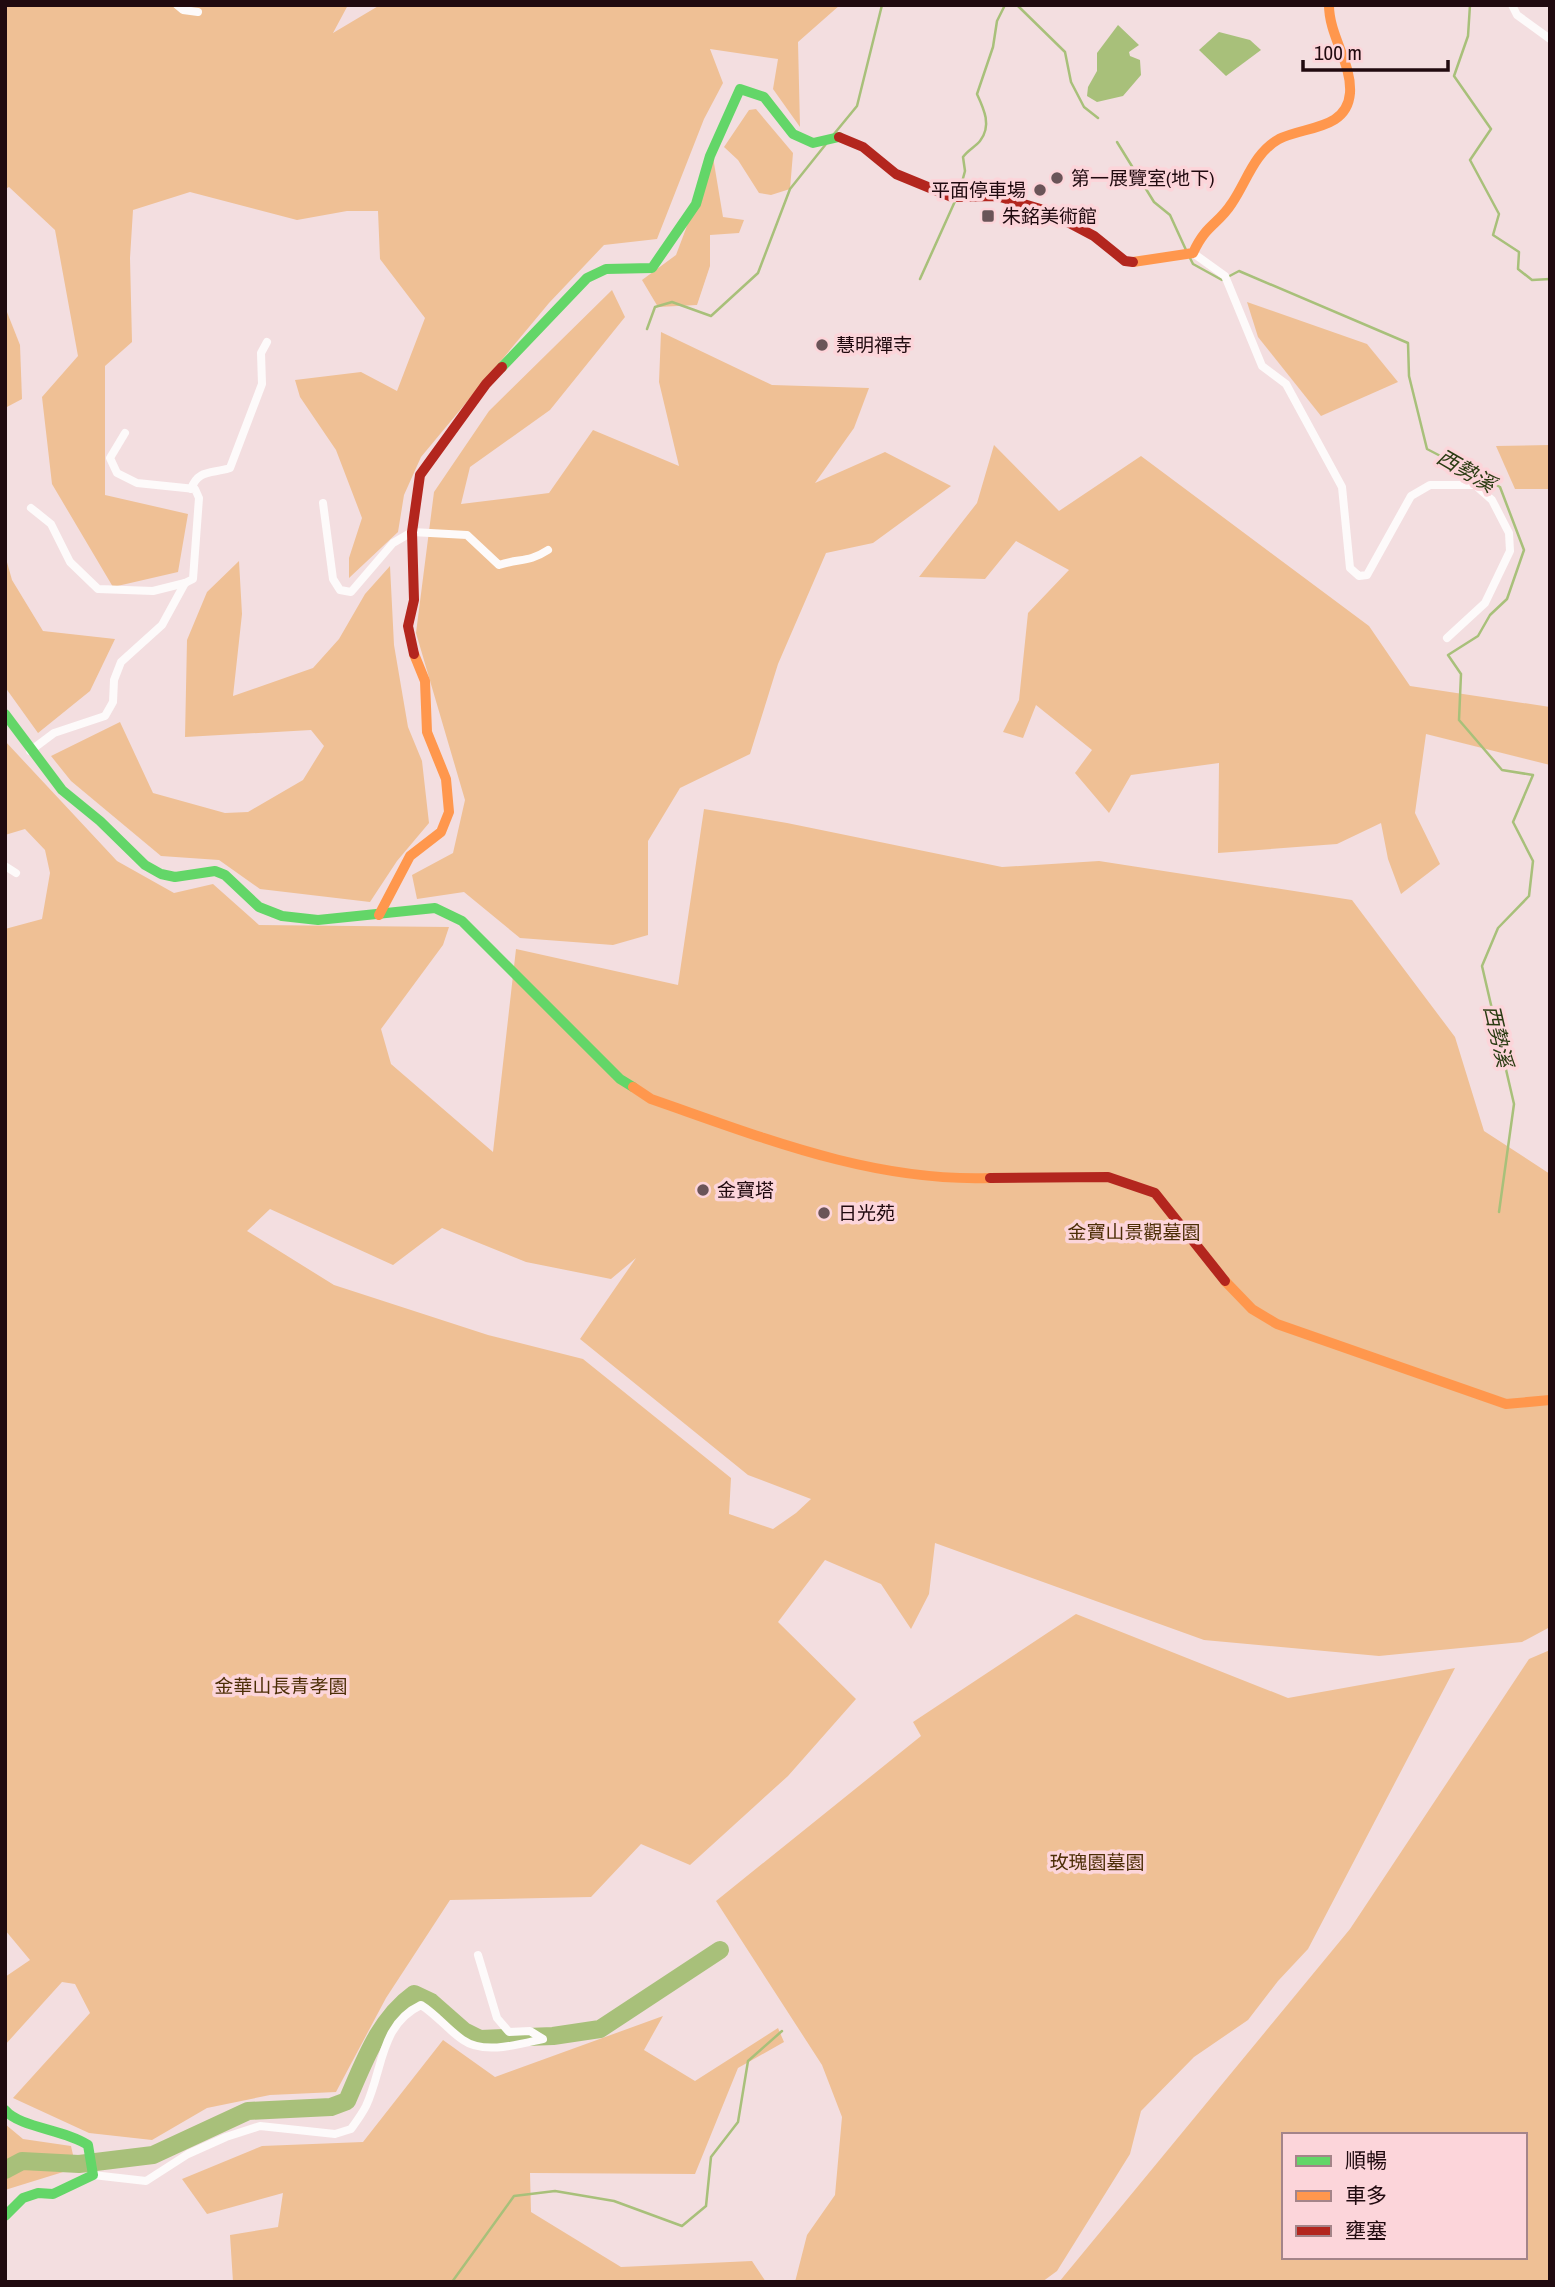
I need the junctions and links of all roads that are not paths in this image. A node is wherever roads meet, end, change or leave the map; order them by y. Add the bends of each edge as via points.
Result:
1 (177, 5) edge
2 (1329, 5) edge
3 (1512, 5) edge
4 (198, 12) dead end
5 (1550, 39) edge
6 (1193, 253) junction
7 (267, 342) dead end
8 (125, 433) dead end
9 (191, 489) junction
10 (324, 503) dead end
11 (31, 508) dead end
12 (412, 532) junction
13 (548, 550) dead end
14 (185, 583) junction
15 (1447, 638) dead end
16 (5, 714) edge
17 (30, 751) junction
18 (5, 866) edge
19 (16, 873) dead end
20 (379, 915) junction
21 (1550, 1400) edge
22 (478, 1955) dead end
23 (5, 2110) edge
24 (93, 2175) junction
25 (5, 2216) edge

1 - 4 street
2 - 6 street via 1328,27 1352,82 1347,109 1331,123 1292,131 1271,144 1256,159 1222,217 1202,233
3 - 5 street via 1517,16
6 - 12 street via 1138,263 1125,261 1094,236 1047,211 997,196 952,197 896,174 863,147 837,136 813,144 793,134 764,97 740,89 709,156 696,204 652,268 606,269 587,278 486,384 420,475
6 - 15 street via 1225,276 1262,366 1286,384 1342,487 1350,568 1359,576 1367,575 1411,496 1430,485 1475,485 1492,499 1509,533 1510,551 1485,603
7 - 9 street via 261,353 262,384 230,468 203,472
8 - 9 street via 110,458 117,473 137,483
9 - 14 street via 199,498 193,579
10 - 12 street via 333,579 340,590 351,592 393,543
11 - 14 street via 51,524 71,562 98,589 153,591
12 - 13 street via 467,535 499,565 533,561
12 - 20 street via 414,600 409,641 425,681 427,732 446,779 449,813 441,831 410,856
14 - 17 street via 162,625 121,662 113,702 105,716 54,733
16 - 17 street
17 - 20 street via 62,790 161,874 175,877 215,871 260,907 282,916 318,920
18 - 19 street
20 - 21 street via 435,908 446,911 472,931 620,1079 651,1099 805,1153 891,1171 960,1179 1098,1176 1135,1185 1155,1193 1229,1287 1277,1324 1506,1404
22 - 24 street via 497,2018 509,2032 530,2031 543,2039 480,2047 464,2041 421,2005 399,2019 387,2040 366,2106 351,2129 335,2134 260,2126 188,2154 146,2181
23 - 24 street via 12,2118 72,2134 88,2145
24 - 25 street via 53,2194 23,2198

